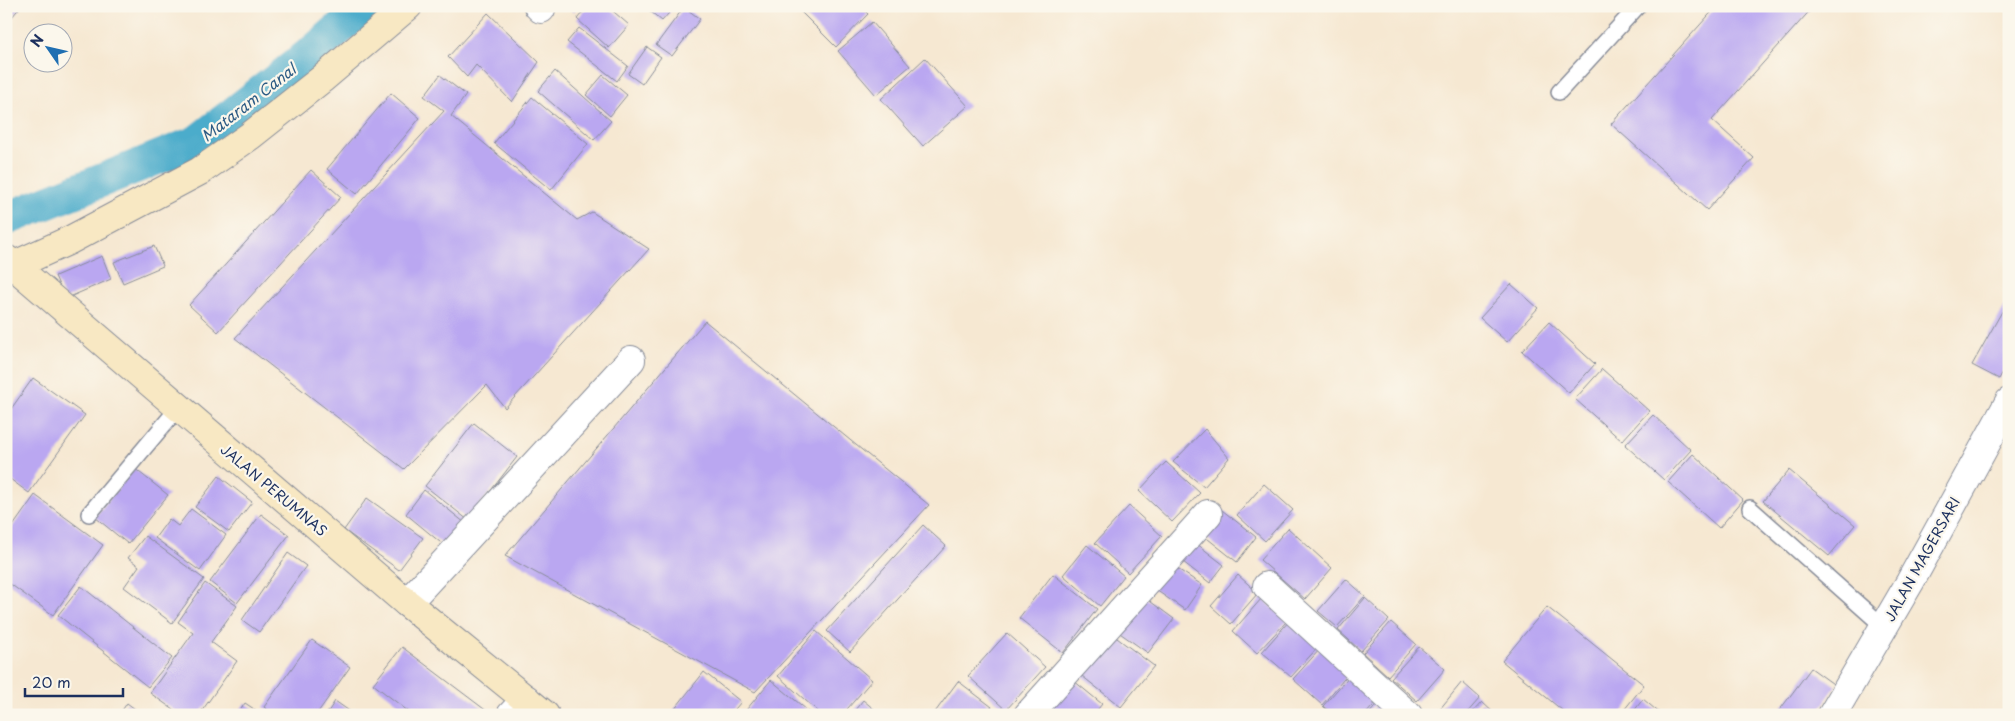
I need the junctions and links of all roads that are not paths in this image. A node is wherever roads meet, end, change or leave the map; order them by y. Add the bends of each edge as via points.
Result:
1 (408, 6) edge
2 (1638, 6) edge
3 (1559, 92) dead end
4 (9, 265) edge
5 (630, 360) dead end
6 (178, 408) junction
7 (2005, 419) edge
8 (1750, 508) dead end
9 (89, 514) dead end
10 (1208, 514) dead end
11 (1267, 586) dead end
12 (407, 603) junction
13 (1884, 627) junction
14 (527, 709) edge
15 (1028, 715) edge
16 (1408, 715) edge
17 (1832, 715) edge

1 - 4 street via 322,79 200,171 70,240
2 - 3 lane
4 - 6 street, JALAN PERUMNAS
5 - 12 street
6 - 9 lane
6 - 12 street, JALAN PERUMNAS
7 - 13 street, JALAN MAGERSARI
8 - 13 lane
10 - 15 street
11 - 16 street
12 - 14 street, JALAN PERUMNAS
13 - 17 street, JALAN MAGERSARI

